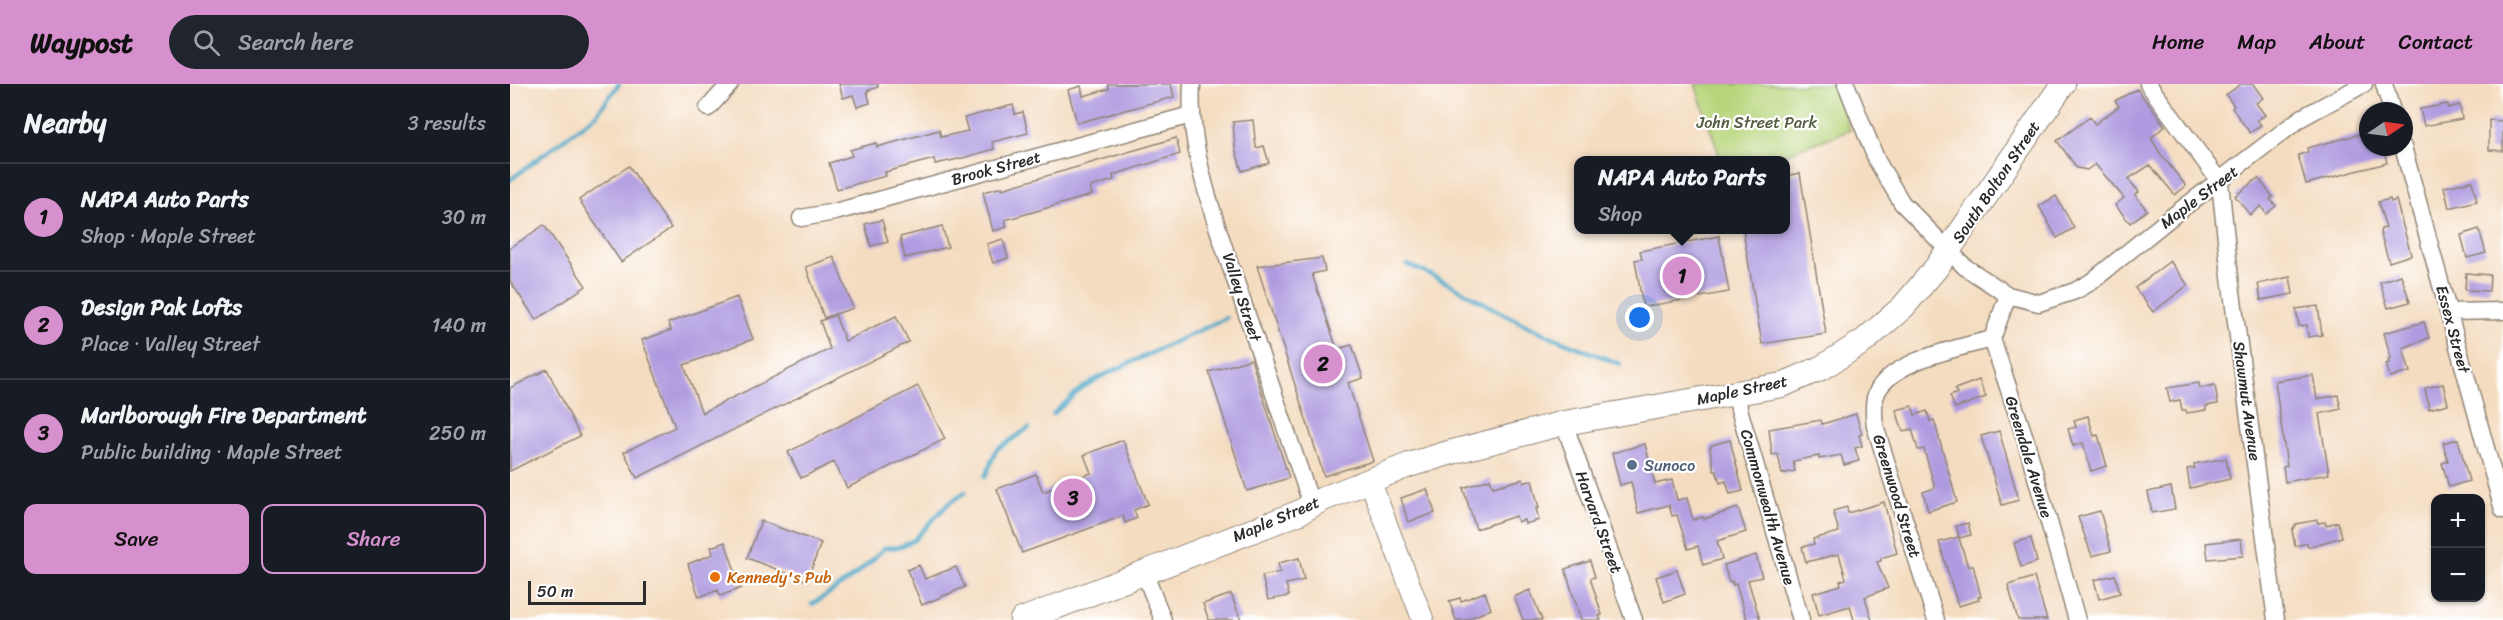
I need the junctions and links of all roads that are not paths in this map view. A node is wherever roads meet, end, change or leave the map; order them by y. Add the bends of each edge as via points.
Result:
1 (730, 84) edge
2 (1192, 84) edge
3 (1846, 84) edge
4 (2063, 84) edge
5 (2148, 84) edge
6 (2364, 84) edge
7 (2384, 84) edge
8 (2389, 102) edge
9 (708, 108) dead end
10 (1191, 115) junction
11 (2405, 156) edge
12 (2220, 182) junction
13 (801, 218) dead end
14 (1949, 250) junction
15 (2008, 295) junction
16 (2503, 311) edge
17 (2448, 312) junction
18 (1992, 339) junction
19 (1738, 394) junction
20 (1564, 423) junction
21 (1370, 481) junction
22 (1312, 506) junction
23 (2503, 510) edge
24 (1144, 572) junction
25 (1022, 620) edge
26 (1163, 620) edge
27 (1423, 620) edge
28 (1634, 620) edge
29 (1800, 620) edge
30 (1936, 620) edge
31 (2078, 620) edge
32 (2277, 620) edge

1 - 9 street
2 - 10 street, Valley Street
3 - 14 street via 1877,161 1891,185 1902,202
4 - 14 main road, South Bolton Street
5 - 12 street
6 - 12 street, Maple Street via 2301,118
7 - 8 street
10 - 13 street, Brook Street
10 - 22 street, Valley Street via 1196,152 1227,254
11 - 17 street, Essex Street
12 - 15 street, Maple Street via 2075,291 2038,303
12 - 32 street, Shawmut Avenue
14 - 15 street, Maple Street via 1965,267
14 - 19 main road, Maple Street via 1903,307 1864,341 1821,368 1782,385
15 - 18 street
16 - 17 street
17 - 23 street, Essex Street
18 - 30 street, Greenwood Street via 1898,369 1875,398 1875,426
18 - 31 street, Greendale Avenue
19 - 20 main road, Maple Street
19 - 29 street, Commonwealth Avenue via 1739,409
20 - 21 main road, Maple Street via 1409,465
20 - 28 street, Harvard Street
21 - 22 main road, Maple Street
21 - 27 street
22 - 24 main road, Maple Street
24 - 25 main road, Maple Street
24 - 26 street

